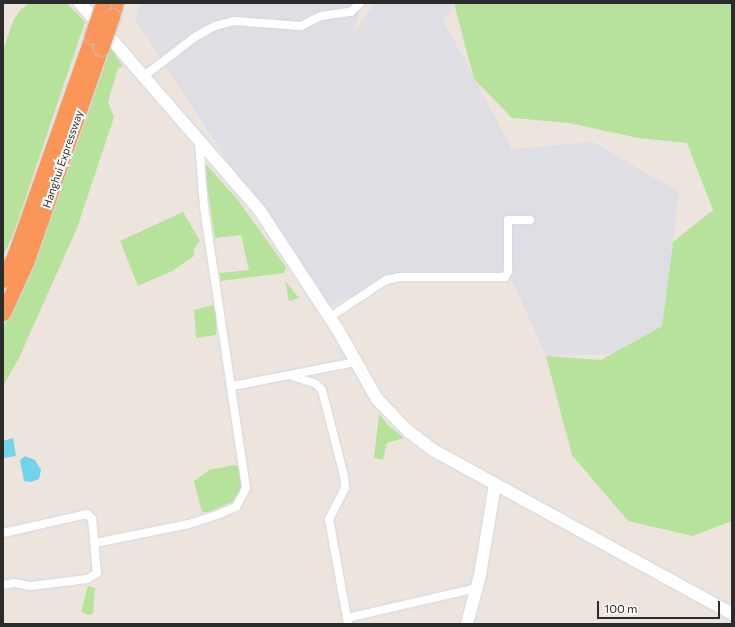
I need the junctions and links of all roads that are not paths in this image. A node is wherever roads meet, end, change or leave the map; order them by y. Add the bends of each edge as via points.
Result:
1 (80, 3) edge
2 (360, 3) edge
3 (108, 7) edge
4 (144, 76) junction
5 (198, 138) junction
6 (530, 220) dead end
7 (3, 280) edge
8 (3, 313) edge
9 (330, 317) junction
10 (355, 362) junction
11 (292, 376) junction
12 (233, 386) junction
13 (495, 484) junction
14 (3, 534) edge
15 (95, 543) junction
16 (3, 585) edge
17 (477, 588) junction
18 (732, 614) edge
19 (348, 621) edge
20 (467, 624) edge

1 - 4 street
2 - 4 street via 351,12 321,16 302,26 234,21 216,26 195,38
3 - 7 highway, Hanghui Expressway, bridge via 92,36 15,254
3 - 8 highway, Hanghui Expressway, bridge via 101,48 27,260
4 - 5 street
5 - 9 street via 260,211
5 - 12 street via 198,162 204,207
6 - 9 street via 508,220 508,271 505,277 399,277 386,280
9 - 10 street
10 - 11 street
10 - 13 street via 377,399 408,431 433,450
11 - 12 street
11 - 19 street via 316,384 322,390 344,476 345,488 329,520
12 - 15 street via 246,488 236,507 189,524
13 - 17 street
13 - 18 street
14 - 15 street via 87,514 92,519
15 - 16 street via 97,573 87,579 30,586 15,583
17 - 19 street
17 - 20 street

